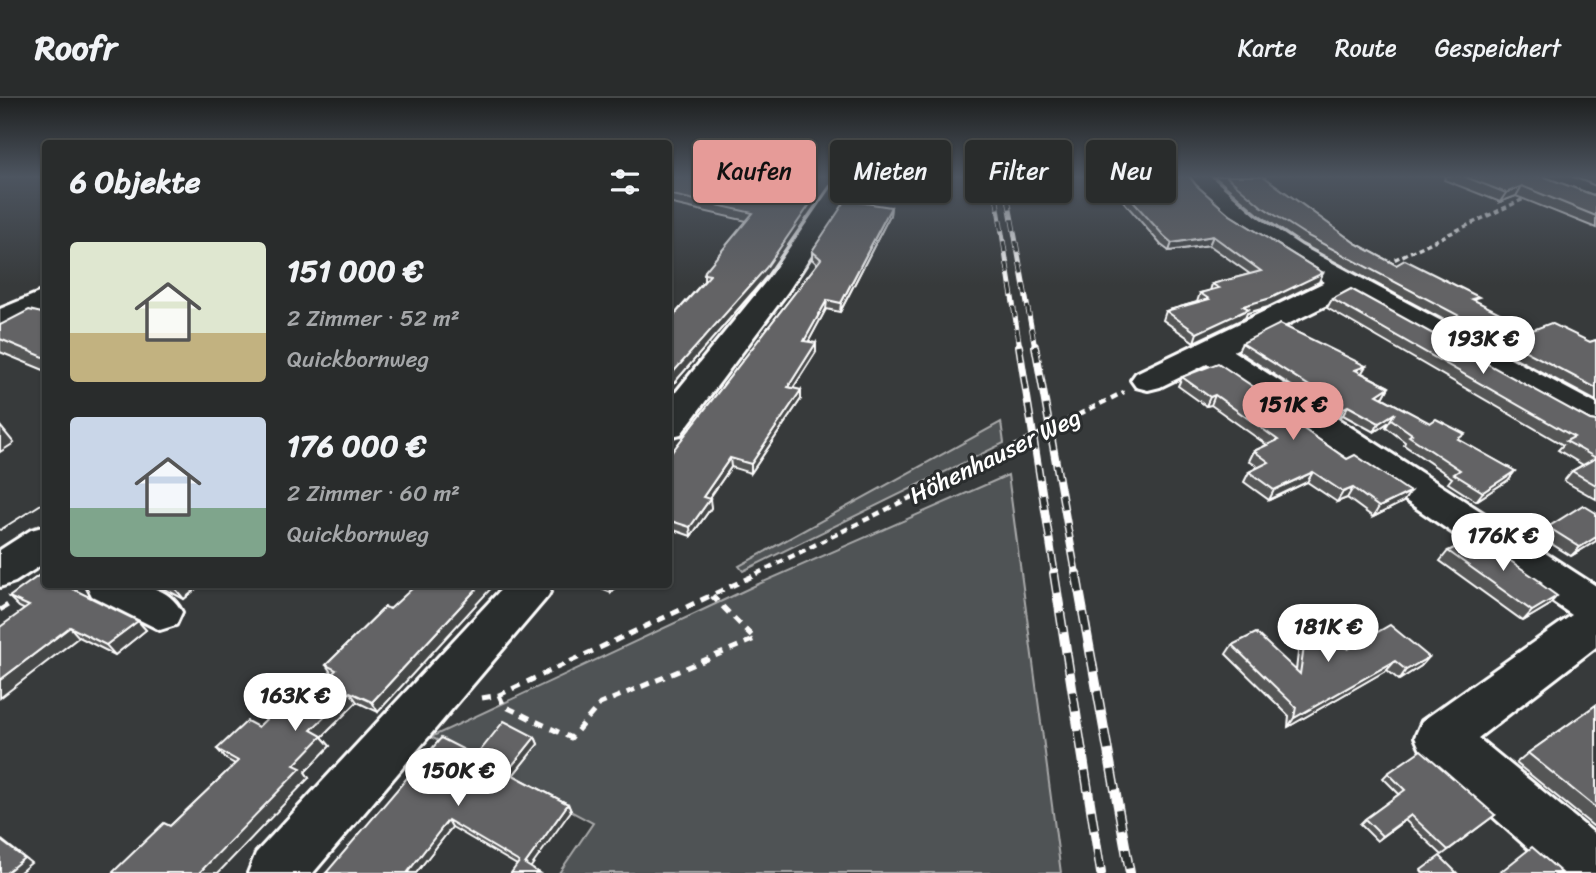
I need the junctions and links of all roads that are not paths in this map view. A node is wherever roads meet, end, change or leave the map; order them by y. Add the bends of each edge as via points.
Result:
1 (821, 212) edge
2 (1236, 212) edge
3 (1345, 284) junction
4 (42, 304) edge
5 (0, 321) edge
6 (1209, 350) junction
7 (1148, 380) road end
8 (1596, 419) edge
9 (672, 421) edge
10 (42, 545) edge
11 (0, 571) edge
12 (115, 588) edge
13 (530, 588) edge
14 (1596, 609) edge
15 (160, 612) dead end
16 (1596, 622) edge
17 (1596, 871) edge
18 (276, 873) edge

1 - 9 street via 778,285
2 - 3 street
3 - 6 street
3 - 8 street
4 - 5 street
6 - 7 street
6 - 14 street
10 - 11 street
12 - 15 street
13 - 18 street
16 - 17 street via 1440,737

